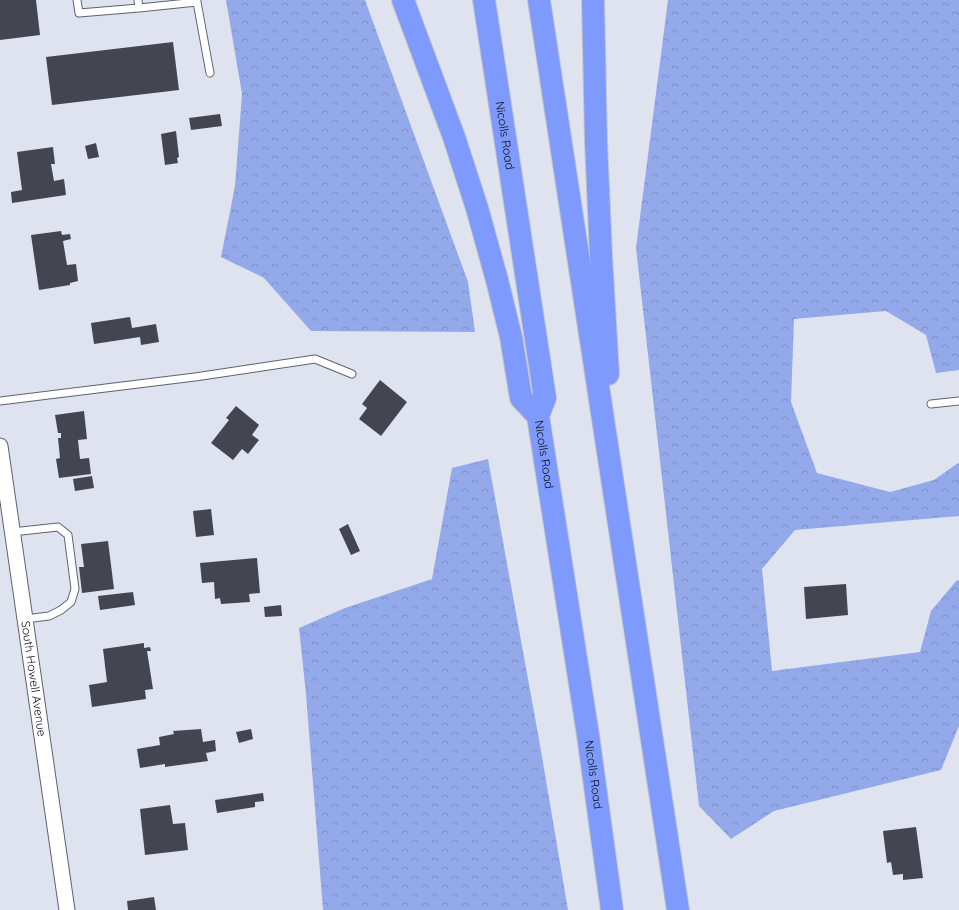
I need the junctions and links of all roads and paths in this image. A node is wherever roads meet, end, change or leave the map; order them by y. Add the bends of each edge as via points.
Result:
1 (77, 0) edge
2 (138, 0) edge
3 (403, 0) edge
4 (484, 0) edge
5 (539, 0) edge
6 (593, 0) edge
7 (197, 1) edge
8 (139, 8) junction
9 (210, 73) dead end
10 (352, 374) dead end
11 (959, 401) edge
12 (0, 402) edge
13 (931, 404) dead end
14 (538, 416) junction
15 (0, 450) edge
16 (613, 487) junction
17 (12, 532) junction
18 (25, 619) junction
19 (67, 910) edge
20 (612, 910) edge
21 (678, 910) edge

1 - 8 lane via 79,13
2 - 8 lane
3 - 14 highway via 454,137 477,208 511,337 521,398
4 - 14 highway, Nicolls Road via 545,398
5 - 16 highway
6 - 16 highway via 597,165
7 - 8 lane
7 - 9 lane
10 - 12 lane via 315,359
11 - 13 lane
14 - 20 highway, Nicolls Road via 588,735
15 - 17 street, South Howell Avenue
16 - 21 highway
17 - 18 street, South Howell Avenue
17 - 18 lane via 58,527 68,535 75,589 71,602 49,616
18 - 19 street, South Howell Avenue

